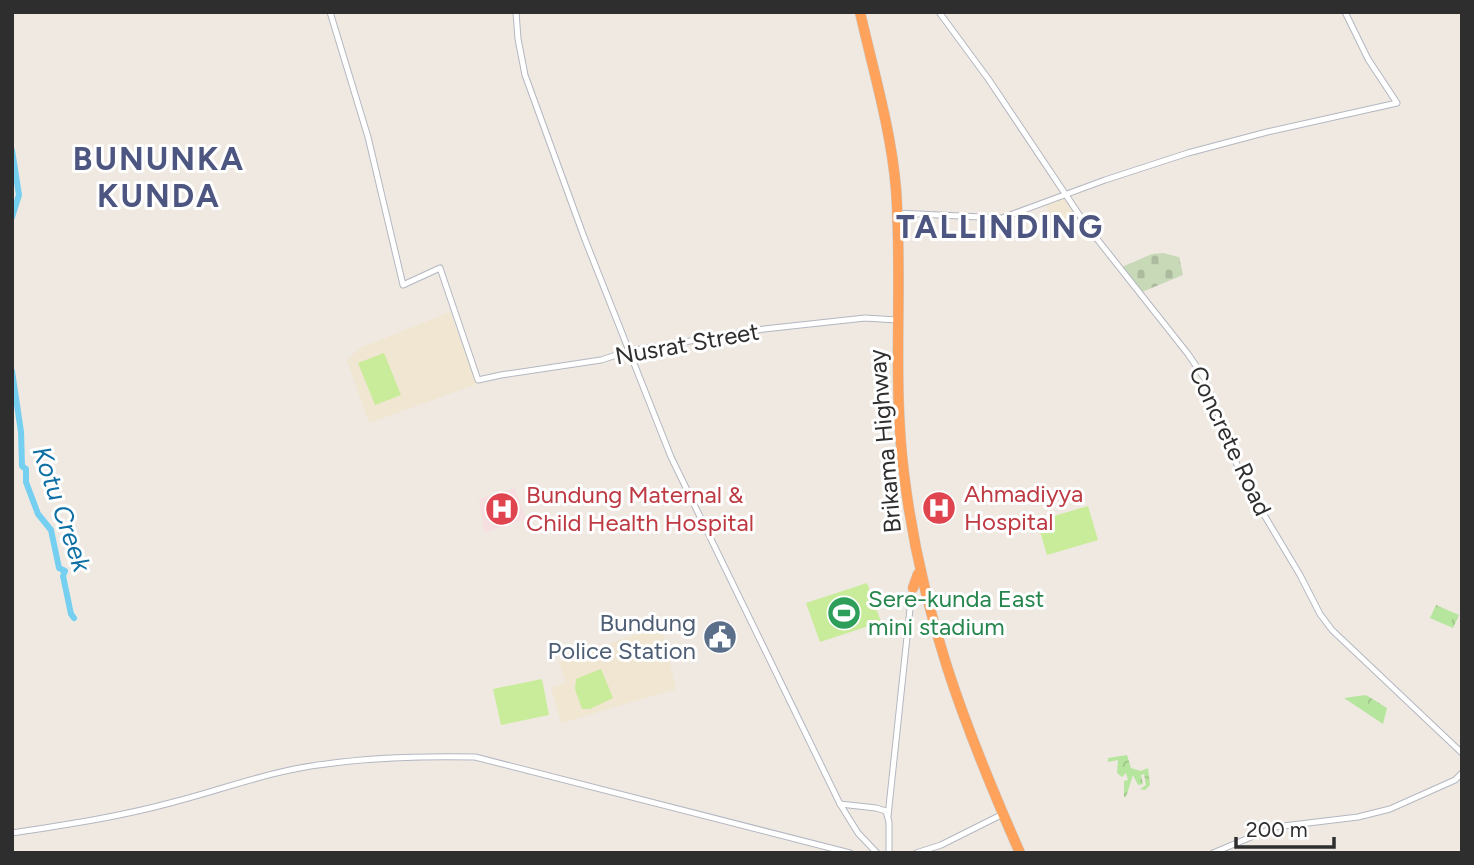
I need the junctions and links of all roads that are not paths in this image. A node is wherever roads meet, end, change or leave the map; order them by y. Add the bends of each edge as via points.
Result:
1 (330, 12) edge
2 (516, 12) edge
3 (858, 12) edge
4 (939, 12) edge
5 (1345, 12) edge
6 (1065, 195) junction
7 (897, 213) junction
8 (895, 320) junction
9 (629, 351) junction
10 (919, 590) junction
11 (1462, 753) edge
12 (1462, 773) edge
13 (840, 804) junction
14 (888, 816) junction
15 (999, 816) junction
16 (12, 833) edge
17 (850, 853) edge
18 (877, 853) edge
19 (890, 853) edge
20 (916, 853) edge
21 (1017, 853) edge
22 (1213, 853) edge

1 - 9 street, Nusrat Street via 368,137 403,285 440,268 478,380 601,360
2 - 9 street via 525,75
3 - 7 highway, Brikama Highway via 890,144
3 - 8 highway, Brikama Highway via 890,168
4 - 6 street, Concrete Road
5 - 6 street via 1396,103 1188,153
6 - 7 street via 1002,218
6 - 11 street, Concrete Road via 1205,379 1242,478 1320,614
7 - 8 highway, Brikama Highway
8 - 9 street, Nusrat Street via 866,318 764,329
8 - 10 highway, Brikama Highway via 902,460
8 - 10 highway, Brikama Highway via 898,450
9 - 13 street via 688,494
10 - 14 street
10 - 15 highway, Brikama Highway via 955,706
10 - 21 highway, Brikama Highway
12 - 22 street via 1400,806 1358,817 1275,827
13 - 14 street via 876,808
13 - 18 street
14 - 19 street
15 - 20 street
15 - 21 highway, Brikama Highway
16 - 17 street via 95,820 325,764 475,757

